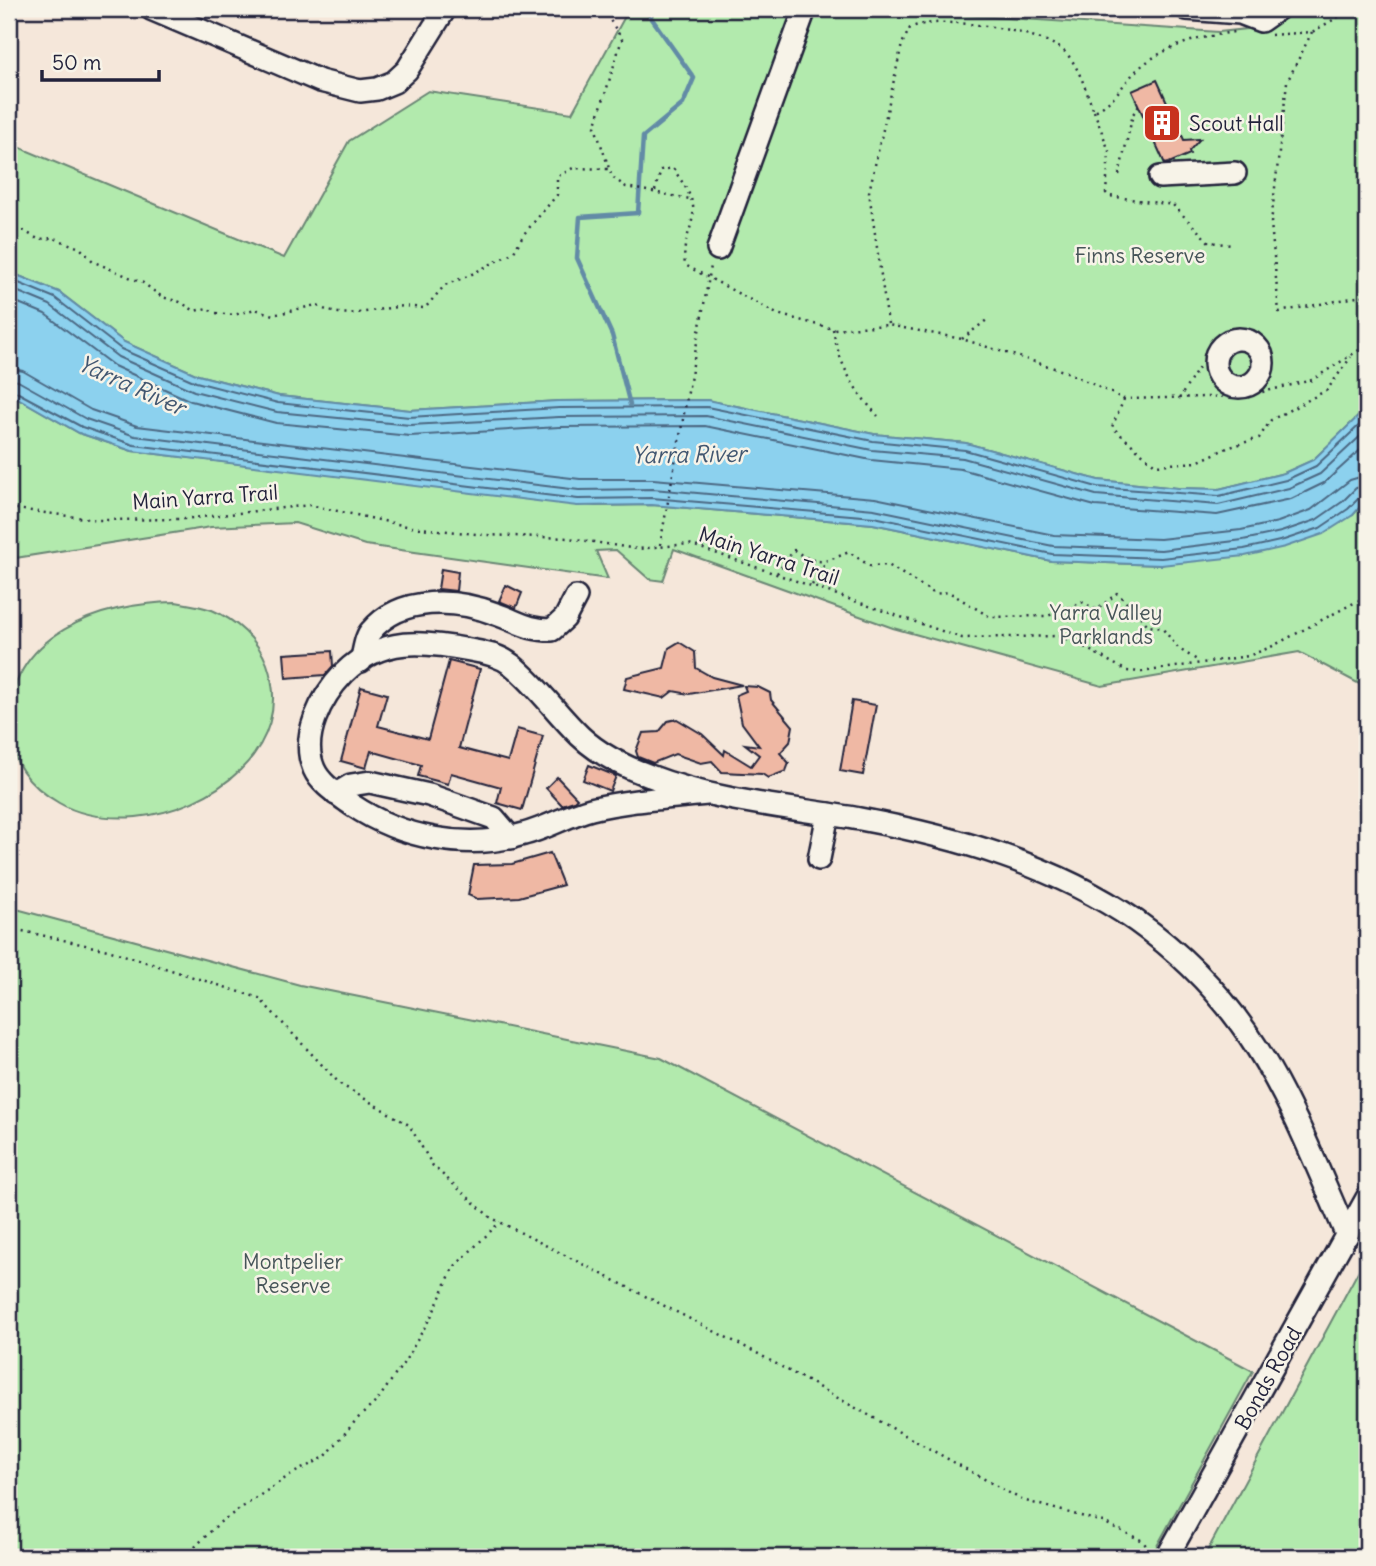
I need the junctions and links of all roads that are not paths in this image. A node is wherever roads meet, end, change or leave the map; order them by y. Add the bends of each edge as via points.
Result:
1 (151, 9) edge
2 (445, 9) edge
3 (805, 9) edge
4 (1187, 9) edge
5 (1278, 9) edge
6 (1235, 173) dead end
7 (1160, 177) dead end
8 (718, 249) dead end
9 (576, 597) dead end
10 (361, 661) junction
11 (336, 794) junction
12 (706, 794) junction
13 (828, 814) junction
14 (511, 838) junction
15 (819, 859) dead end
16 (1367, 1198) edge
17 (1347, 1236) junction
18 (1167, 1557) edge

1 - 2 street via 320,81 360,91 386,86 407,70
3 - 8 street
4 - 5 street via 1240,13 1261,22
6 - 7 street
9 - 10 street via 565,618 552,629 532,630 466,604 431,603 397,611 369,632
10 - 11 street via 347,669 330,691 306,748 316,775
10 - 12 street via 384,649 421,640 498,656 605,755 649,776
11 - 14 street via 368,816 418,835 477,842
11 - 14 street via 370,782 429,795 494,818
12 - 13 street
12 - 14 street via 589,809
13 - 15 street
13 - 17 street via 1005,855 1073,883 1135,921 1181,957 1222,998 1255,1041 1283,1089
16 - 17 street, Bonds Road
17 - 18 street, Bonds Road

